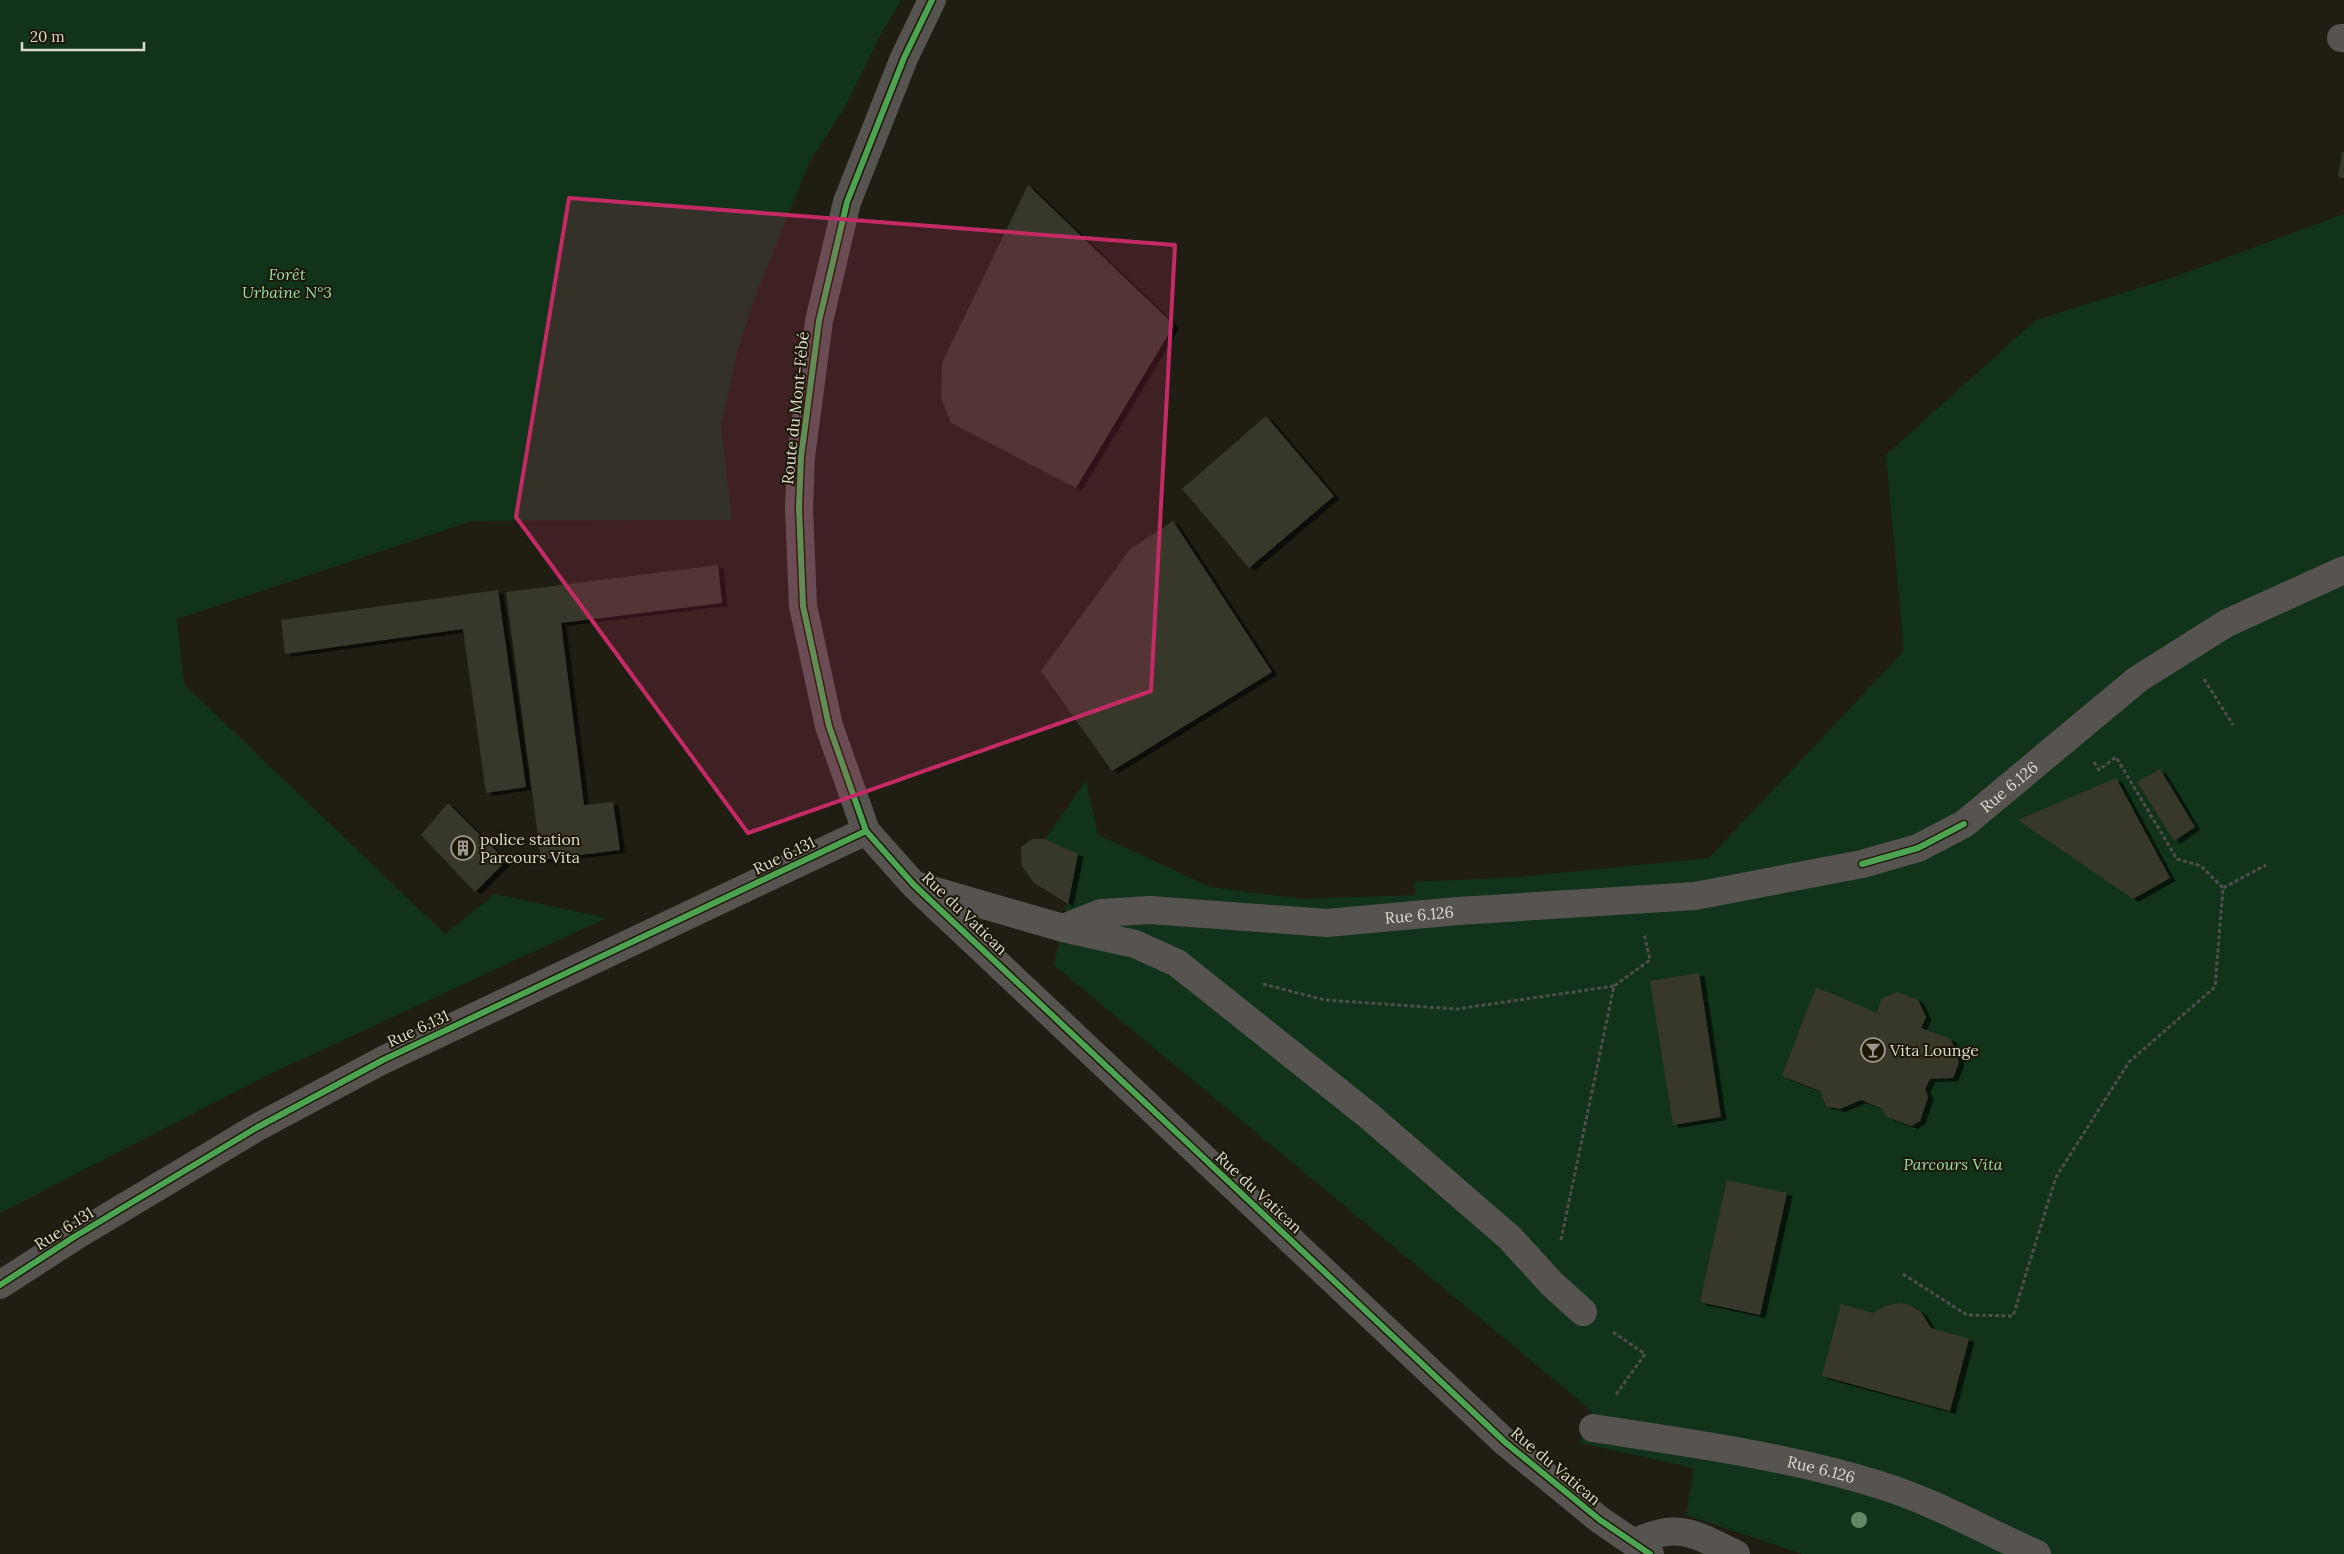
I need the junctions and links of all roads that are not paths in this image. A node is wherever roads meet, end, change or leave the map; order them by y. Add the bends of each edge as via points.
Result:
1 (932, 0) edge
2 (2344, 570) edge
3 (866, 831) junction
4 (914, 885) junction
5 (1063, 928) junction
6 (0, 1285) edge
7 (1583, 1312) road end
8 (1597, 1428) road end
9 (1642, 1549) edge
10 (1736, 1554) edge
11 (2037, 1554) edge

1 - 3 street, Route du Mont-Fébé via 904,58 847,202 819,320 801,457 799,508 804,606 829,726
2 - 5 street, Rue 6.126 via 2227,623 2138,679 1964,824 1918,848 1862,864 1695,896 1468,910 1327,923 1150,910 1101,913
3 - 4 street, Rue du Vatican
3 - 6 street, Rue 6.131 via 383,1060 256,1128
4 - 5 street
4 - 9 street, Rue du Vatican via 1506,1443 1600,1520
5 - 7 street via 1135,944 1177,963 1384,1129 1510,1238
8 - 11 street, Rue 6.126 via 1737,1449 1881,1485 1954,1514
9 - 10 street via 1650,1535 1674,1530 1696,1534

